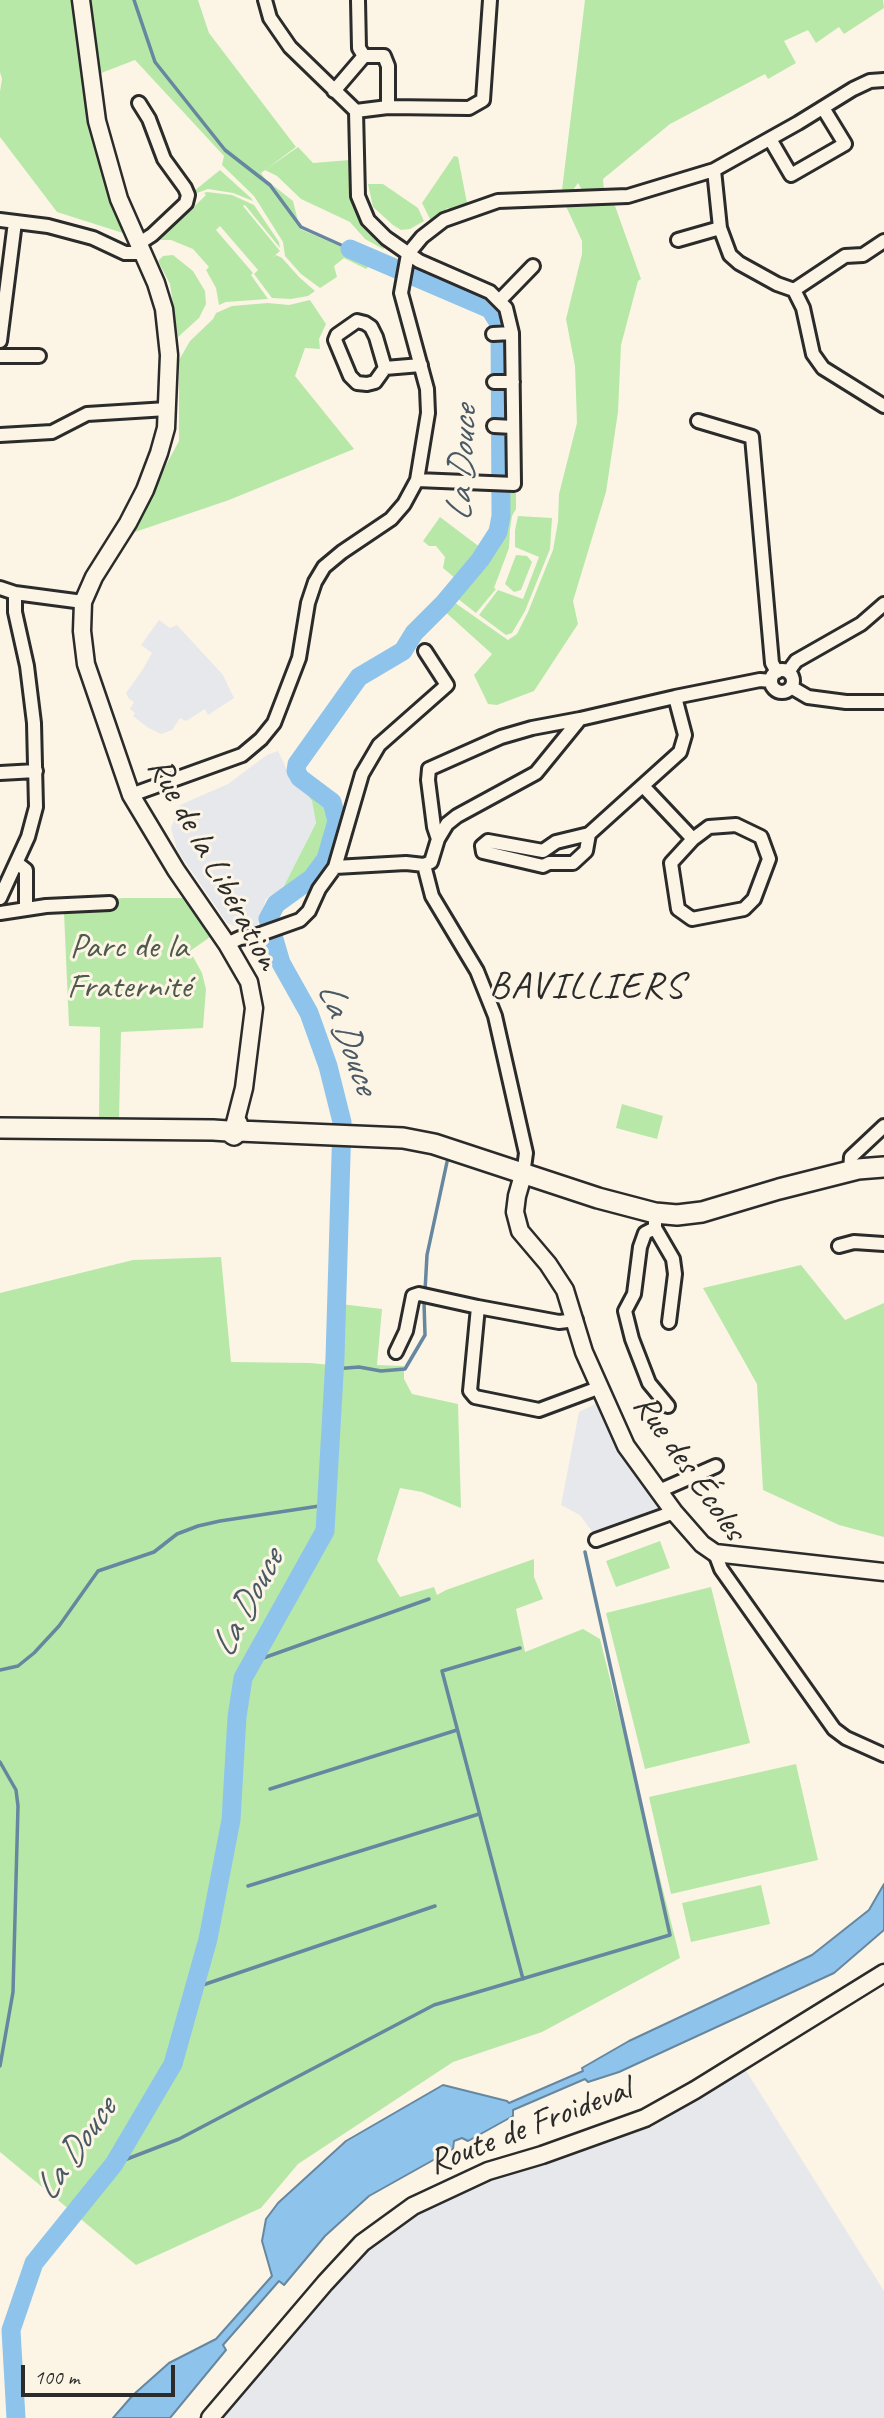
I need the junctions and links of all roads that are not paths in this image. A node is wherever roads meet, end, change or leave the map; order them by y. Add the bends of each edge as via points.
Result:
1 (81, 0) edge
2 (265, 0) edge
3 (358, 0) edge
4 (490, 0) edge
5 (364, 56) junction
6 (884, 80) edge
7 (334, 92) junction
8 (139, 103) dead end
9 (388, 107) junction
10 (823, 108) junction
11 (356, 111) junction
12 (770, 139) junction
13 (714, 170) junction
14 (0, 220) edge
15 (15, 222) junction
16 (720, 228) junction
17 (678, 240) dead end
18 (884, 242) edge
19 (140, 248) junction
20 (408, 254) junction
21 (533, 266) dead end
22 (794, 290) junction
23 (500, 300) junction
24 (0, 341) edge
25 (0, 356) edge
26 (39, 356) dead end
27 (421, 365) junction
28 (385, 368) junction
29 (884, 406) edge
30 (167, 409) junction
31 (698, 421) dead end
32 (0, 435) edge
33 (417, 480) junction
34 (0, 588) edge
35 (15, 593) junction
36 (83, 602) junction
37 (884, 604) edge
38 (425, 651) dead end
39 (779, 675) junction
40 (791, 687) junction
41 (675, 696) junction
42 (884, 702) edge
43 (580, 719) junction
44 (36, 771) junction
45 (0, 773) edge
46 (643, 786) junction
47 (131, 795) junction
48 (589, 834) junction
49 (438, 839) junction
50 (693, 839) junction
51 (17, 863) junction
52 (424, 865) junction
53 (335, 867) junction
54 (4, 879) edge
55 (0, 898) edge
56 (110, 903) dead end
57 (26, 909) junction
58 (0, 913) edge
59 (228, 944) junction
60 (884, 1126) edge
61 (0, 1128) edge
62 (234, 1128) junction
63 (884, 1167) edge
64 (850, 1171) junction
65 (523, 1175) junction
66 (655, 1220) junction
67 (884, 1244) edge
68 (839, 1246) dead end
69 (478, 1307) junction
70 (576, 1320) junction
71 (668, 1322) dead end
72 (396, 1352) dead end
73 (598, 1388) junction
74 (668, 1406) dead end
75 (716, 1466) dead end
76 (659, 1491) junction
77 (674, 1512) junction
78 (596, 1540) dead end
79 (721, 1554) junction
80 (884, 1572) edge
81 (884, 1755) edge
82 (884, 1973) edge
83 (210, 2418) edge

1 - 19 street, Rue de la Libération via 97,121 119,199
2 - 7 street via 270,18 290,47
3 - 5 street via 359,48
4 - 9 street via 483,100 469,108
5 - 7 street
5 - 9 street via 384,56
6 - 10 street via 870,81
7 - 11 street
8 - 19 street via 164,159 188,195 186,203
9 - 11 street
10 - 12 street
10 - 12 street via 845,144 791,175
11 - 20 street via 358,196 376,230
12 - 13 street
13 - 16 street
13 - 20 street via 628,197 529,198 483,205 444,220
14 - 15 street
15 - 19 street via 48,226 124,253
15 - 24 street
16 - 17 street
16 - 22 street via 730,255 739,263
18 - 22 street via 863,256 845,256
19 - 30 street, Rue de la Libération via 164,309 169,355
20 - 23 street
20 - 27 street via 402,301
21 - 23 street
22 - 29 street via 803,308 813,354 824,368
23 - 33 street via 506,308 503,427 514,484
25 - 26 street
27 - 28 street
27 - 33 street via 428,413
28 - 28 street via 371,327 358,321 337,335 335,341 357,383 375,382
30 - 32 street via 87,414 52,432
30 - 36 street, Rue de la Libération via 166,428 145,490
31 - 39 street via 752,437 772,663
33 - 47 street via 391,519 324,567 309,603 299,658 274,723 261,739 242,755
34 - 35 street
35 - 36 street
35 - 44 street via 34,723
36 - 47 street, Rue de la Libération via 86,664
37 - 39 street via 861,624
38 - 53 street via 447,685 379,745 362,774
39 - 40 street via 792,677
39 - 40 street via 773,688 786,692
39 - 41 street
40 - 42 street via 808,697
41 - 43 street
41 - 46 street via 685,735 680,752
43 - 49 street via 536,773 457,816
43 - 49 street via 501,737 429,769
44 - 45 street
44 - 51 street via 36,807
46 - 48 street
46 - 50 street
47 - 59 street, Rue de la Libération
48 - 48 street via 586,852 573,863 543,866 483,852 482,846 488,841 543,851 556,842
49 - 52 street via 431,862
50 - 50 street via 671,863 678,909 692,919 744,909 754,899 769,859 761,837 736,825 709,827
51 - 54 street
51 - 57 street via 26,870
52 - 53 street
52 - 65 street via 432,896 477,971 495,1016 526,1153
53 - 59 street via 300,920
54 - 55 street
56 - 57 street
57 - 58 street
59 - 62 street, Rue de la Libération via 249,982 254,1008
60 - 64 street via 851,1157
61 - 62 main road
62 - 65 main road via 403,1138
63 - 64 main road
64 - 66 main road via 702,1212
65 - 66 main road
65 - 70 street, Rue des Écoles via 515,1212 520,1231 565,1290
66 - 71 street via 673,1259
66 - 74 street via 640,1247 634,1294 625,1311 649,1383
67 - 68 street
69 - 70 street via 559,1322
69 - 72 street via 413,1296 407,1331
69 - 73 street via 470,1391 474,1397 539,1410
70 - 73 street, Rue des Écoles
73 - 76 street, Rue des Écoles via 626,1446
75 - 76 street
76 - 77 street, Rue des Écoles
77 - 78 street
77 - 79 street, Rue des Écoles via 702,1544
79 - 80 street
79 - 81 street, Rue des Écoles via 721,1569 834,1729
82 - 83 street, Route de Froideval via 645,2118 488,2171 413,2206 362,2243

